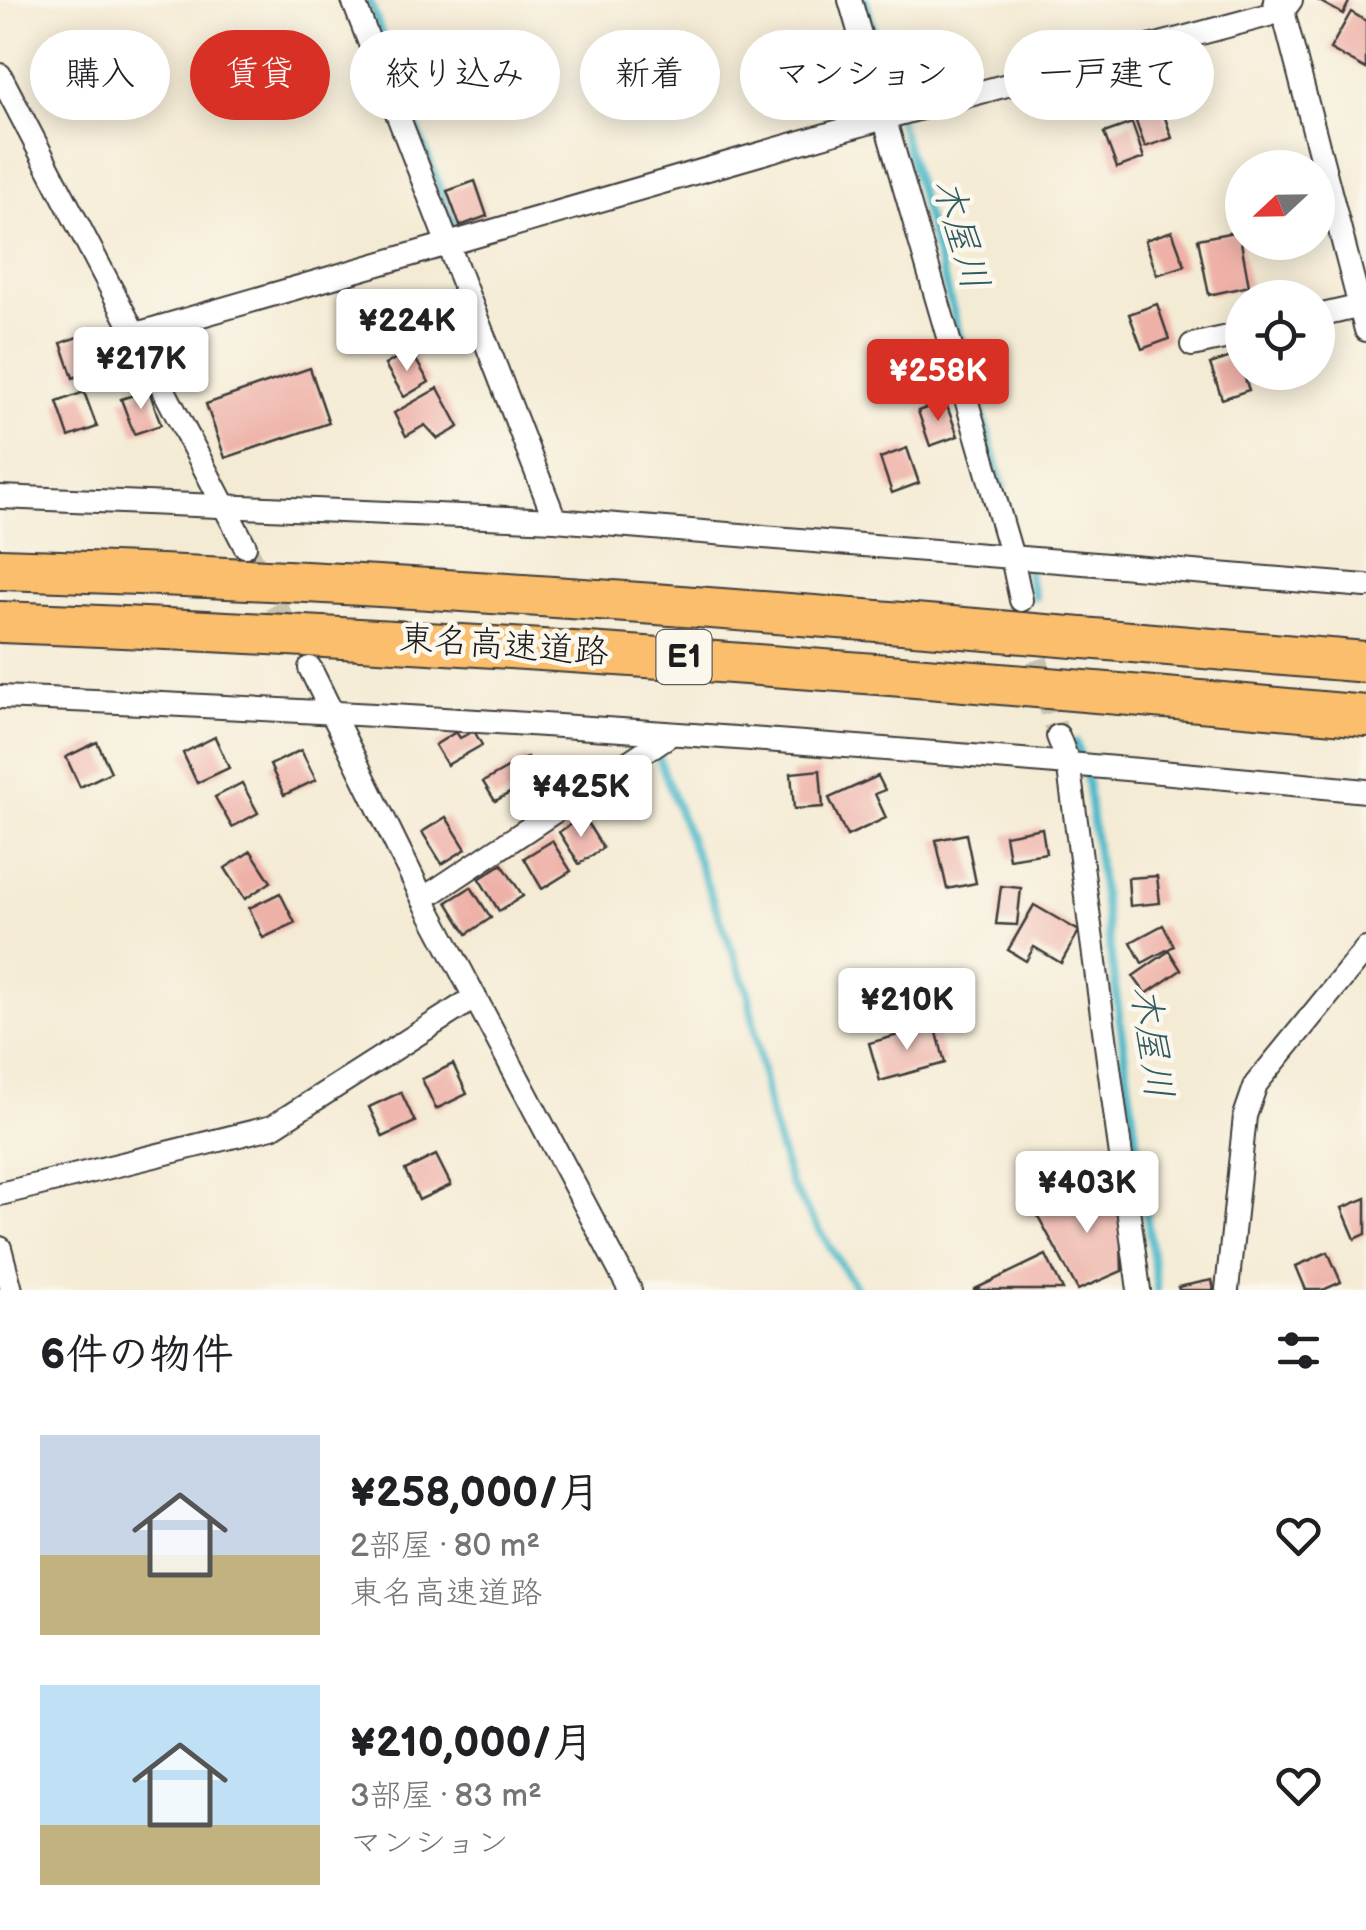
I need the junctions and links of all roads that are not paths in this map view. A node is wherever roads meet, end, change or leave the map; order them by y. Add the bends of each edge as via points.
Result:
1 (353, 0) edge
2 (850, 0) edge
3 (1283, 4) edge
4 (861, 30) edge
5 (0, 75) edge
6 (984, 90) edge
7 (878, 120) edge
8 (893, 120) edge
9 (448, 246) junction
10 (1363, 306) edge
11 (1335, 312) edge
12 (1366, 330) edge
13 (136, 334) junction
14 (1225, 338) edge
15 (1192, 346) dead end
16 (0, 497) edge
17 (226, 505) junction
18 (555, 520) junction
19 (244, 546) tunnel mouth
20 (1014, 557) junction
21 (0, 570) edge
22 (1366, 586) edge
23 (1020, 600) tunnel mouth
24 (0, 622) edge
25 (1366, 662) edge
26 (310, 668) dead end
27 (0, 697) edge
28 (330, 710) junction
29 (1366, 716) edge
30 (671, 734) junction
31 (1058, 736) tunnel mouth
32 (1078, 763) junction
33 (1366, 791) edge
34 (424, 899) junction
35 (1366, 949) edge
36 (474, 998) junction
37 (0, 1194) edge
38 (0, 1248) edge
39 (11, 1290) edge
40 (630, 1290) edge
41 (1139, 1290) edge
42 (1227, 1290) edge

1 - 9 street
2 - 4 street
3 - 6 street
3 - 10 street
5 - 13 street
7 - 9 street
8 - 20 street
9 - 13 street
9 - 18 street
10 - 11 street
10 - 12 street
13 - 17 street
14 - 15 street
16 - 17 street
17 - 18 street
17 - 19 street
18 - 20 street
20 - 22 street
20 - 23 street
21 - 25 highway, 東名高速道路 / E1 via 600,598
24 - 29 highway, 東名高速道路 / E1 via 772,663
26 - 28 street
27 - 28 street
28 - 30 street
28 - 34 street
30 - 32 street
30 - 34 street
31 - 32 street
32 - 33 street
32 - 41 street
34 - 36 street
35 - 42 street via 1256,1084 1245,1116
36 - 37 street via 272,1127
36 - 40 street
38 - 39 street

